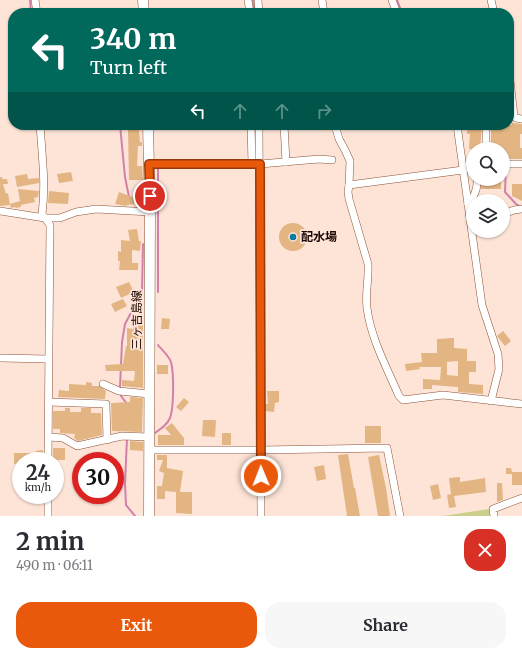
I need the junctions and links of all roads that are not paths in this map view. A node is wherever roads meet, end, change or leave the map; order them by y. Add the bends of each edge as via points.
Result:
1 (40, 130) edge
2 (148, 130) edge
3 (251, 130) edge
4 (259, 130) edge
5 (284, 130) edge
6 (336, 130) edge
7 (458, 130) edge
8 (486, 132) dead end
9 (486, 142) edge
10 (332, 160) dead end
11 (286, 162) junction
12 (149, 164) junction
13 (252, 164) junction
14 (260, 164) junction
15 (510, 164) edge
16 (522, 164) edge
17 (463, 170) junction
18 (349, 185) junction
19 (467, 194) edge
20 (522, 209) edge
21 (0, 211) edge
22 (510, 211) edge
23 (150, 212) junction
24 (45, 218) junction
25 (474, 238) edge
26 (0, 358) edge
27 (48, 359) junction
28 (102, 384) dead end
29 (150, 394) junction
30 (491, 401) junction
31 (49, 402) junction
32 (522, 404) edge
33 (49, 437) junction
34 (149, 437) junction
35 (107, 440) junction
36 (149, 450) junction
37 (260, 450) junction
38 (48, 452) edge
39 (522, 498) edge
40 (48, 504) edge
41 (48, 516) edge
42 (149, 516) edge
43 (261, 516) edge
44 (400, 516) edge
45 (494, 516) edge

1 - 24 street via 44,177 42,214
2 - 12 main road, 三ヶ吉島線
3 - 13 street
4 - 14 street
5 - 11 street
6 - 18 street via 350,161
7 - 17 street
8 - 9 street
10 - 11 street
11 - 14 street
12 - 13 street
12 - 23 main road, 三ヶ吉島線
13 - 14 street
14 - 37 street
15 - 16 street
17 - 18 street
17 - 19 street
18 - 30 street via 348,192 368,264 367,309 375,340 399,396 403,400 443,395
20 - 22 street
21 - 24 street
23 - 24 street via 96,209 60,218
23 - 29 main road, 三ヶ吉島線
24 - 27 street via 50,225
25 - 30 street via 482,305 498,354 499,369
26 - 27 street
27 - 31 street
28 - 29 street via 119,391
29 - 34 main road, 三ヶ吉島線
30 - 32 street
31 - 33 street
31 - 35 street via 106,404
33 - 35 street via 63,438 77,446
33 - 38 street
34 - 35 street via 122,436
34 - 36 main road, 三ヶ吉島線
36 - 37 street
36 - 42 main road, 三ヶ吉島線
37 - 43 street
37 - 44 street via 387,448
39 - 45 street via 493,509
40 - 41 street

